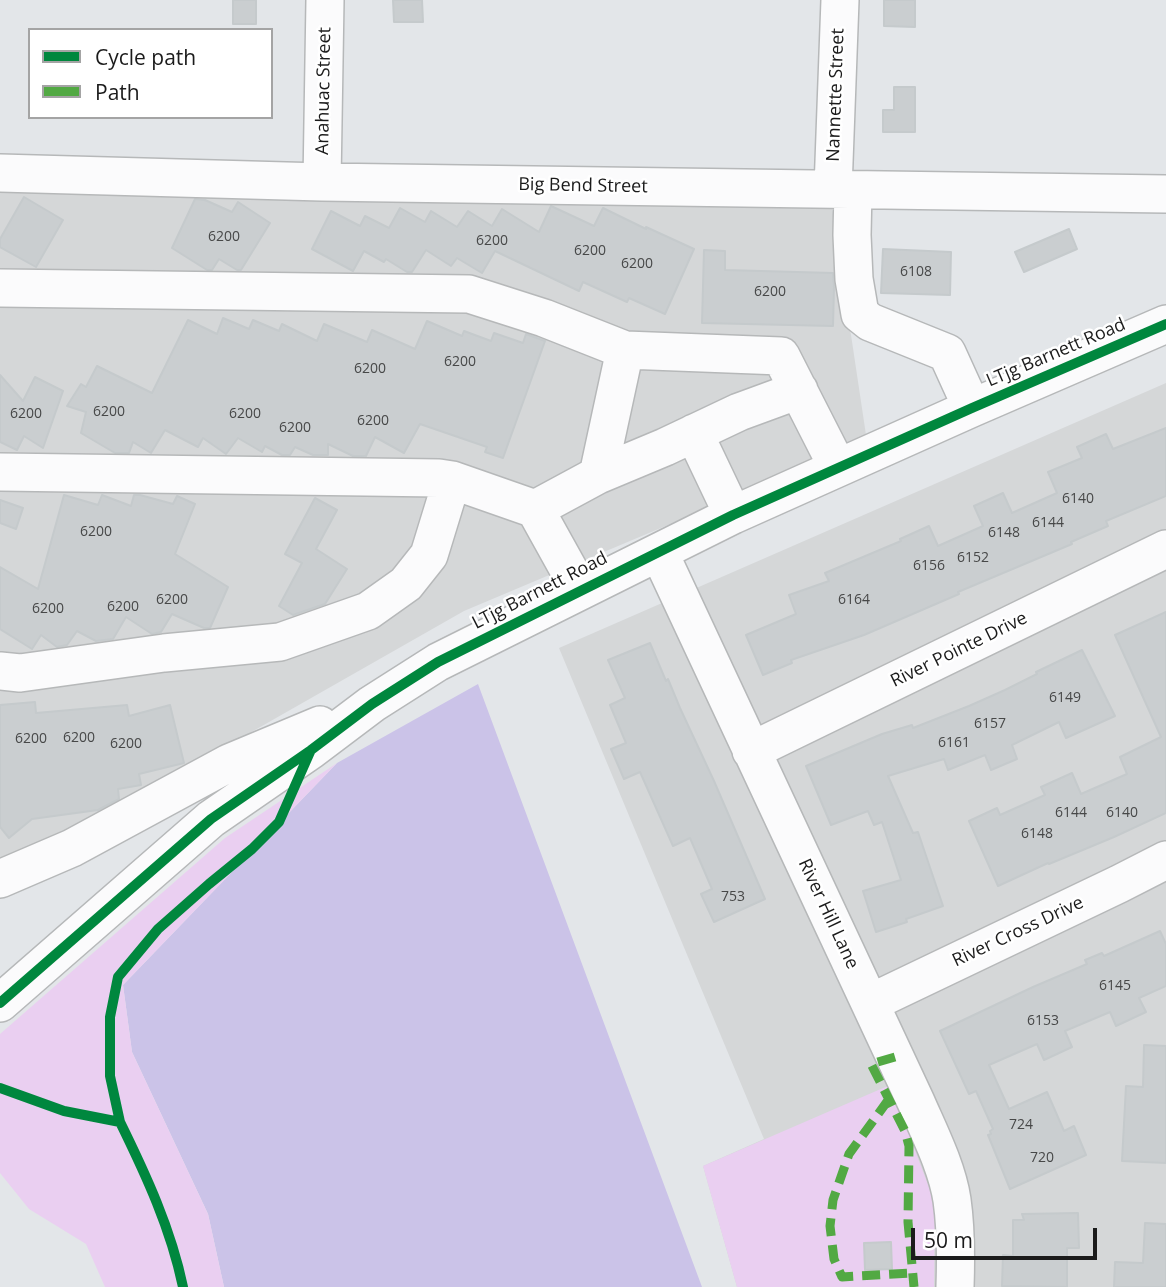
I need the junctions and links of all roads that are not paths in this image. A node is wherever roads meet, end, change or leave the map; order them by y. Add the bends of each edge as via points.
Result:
1 (325, 0) edge
2 (840, 0) edge
3 (0, 173) edge
4 (322, 182) junction
5 (843, 189) junction
6 (1166, 194) edge
7 (0, 288) edge
8 (1166, 324) edge
9 (625, 351) junction
10 (799, 390) junction
11 (972, 408) junction
12 (694, 433) junction
13 (838, 468) junction
14 (0, 472) edge
15 (598, 475) junction
16 (452, 480) junction
17 (535, 509) junction
18 (733, 515) junction
19 (1166, 549) edge
20 (659, 552) junction
21 (580, 590) junction
22 (0, 671) edge
23 (373, 704) junction
24 (751, 751) junction
25 (1166, 860) edge
26 (0, 878) edge
27 (0, 1003) edge
28 (870, 1003) junction
29 (955, 1287) edge

1 - 4 street, Anahuac Street
2 - 5 street, Nannette Street
3 - 4 street, Big Bend Street
4 - 5 street, Big Bend Street
5 - 6 street, Big Bend Street
5 - 11 street, Nannette Street via 860,314 947,353
7 - 9 street via 469,294
8 - 11 street, LTjg Barnett Road
9 - 10 street via 781,356
9 - 15 street
10 - 12 street
10 - 13 street
11 - 13 street, LTjg Barnett Road
12 - 15 street
12 - 18 street
13 - 18 street, LTjg Barnett Road
14 - 16 street
15 - 17 street
16 - 17 street
16 - 22 street via 429,555 406,584 368,611 280,642 20,673
17 - 21 street
18 - 20 street, LTjg Barnett Road
19 - 24 street, River Pointe Drive
20 - 21 street, LTjg Barnett Road
20 - 24 street, River Hill Lane
21 - 23 street, LTjg Barnett Road via 438,662
23 - 26 street via 229,763 72,848
23 - 27 street, LTjg Barnett Road via 211,819
24 - 28 street, River Hill Lane
25 - 28 street, River Cross Drive
28 - 29 street, River Hill Lane via 938,1152 951,1198

